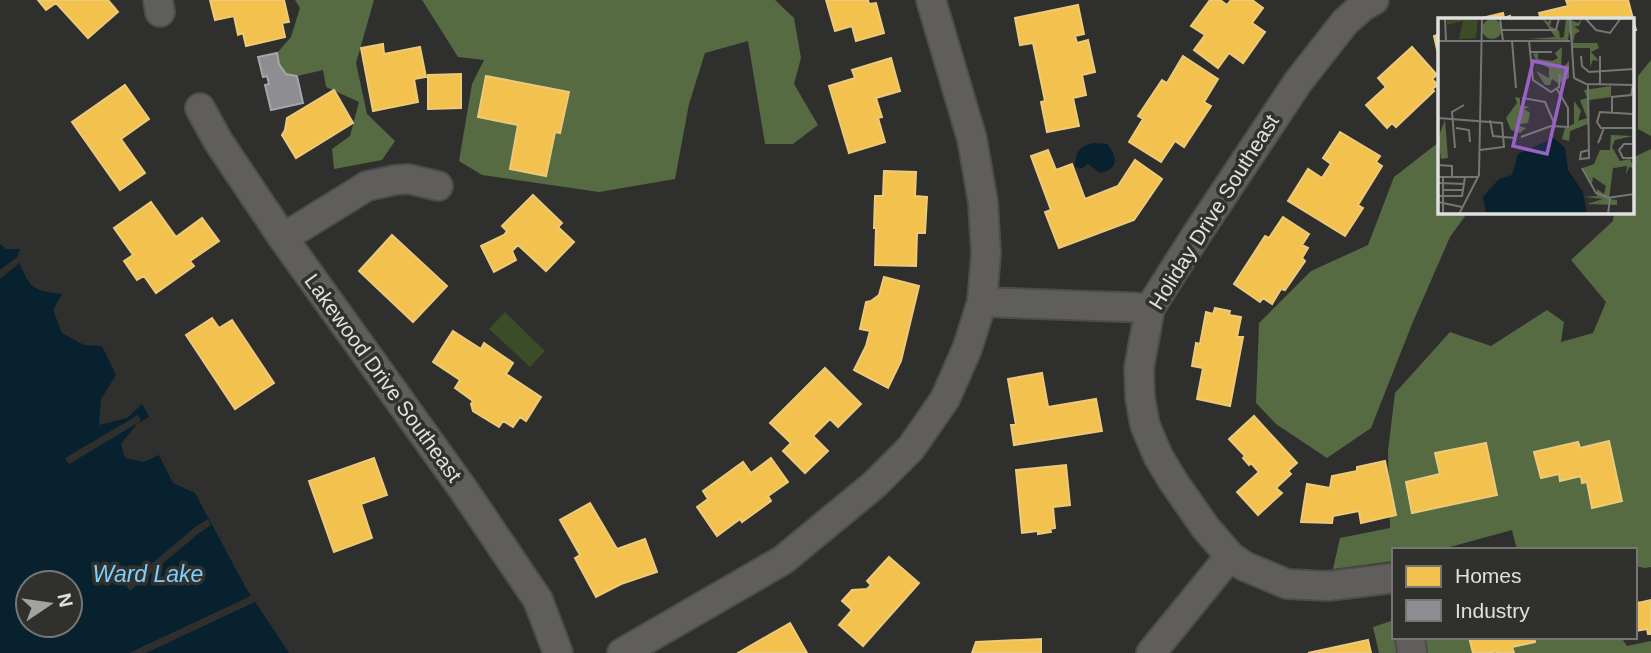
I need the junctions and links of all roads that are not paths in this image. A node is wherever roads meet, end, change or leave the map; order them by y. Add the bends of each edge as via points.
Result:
1 (931, 0) edge
2 (1365, 2) edge
3 (200, 108) dead end
4 (438, 186) dead end
5 (283, 238) junction
6 (982, 302) junction
7 (1150, 308) junction
8 (1230, 556) junction
9 (1392, 578) edge
10 (558, 653) edge
11 (622, 653) edge
12 (1151, 653) edge

1 - 6 street via 972,139 983,202 986,254
2 - 7 street, Holiday Drive Southeast via 1298,82
3 - 5 street, Lakewood Drive Southeast
4 - 5 street via 409,178 367,186
5 - 10 street, Lakewood Drive Southeast via 538,600
6 - 7 street
6 - 11 street via 945,399 911,447 875,484 783,559
7 - 8 street, Holiday Drive Southeast via 1139,368 1145,425 1173,481
8 - 9 street, Holiday Drive Southeast via 1287,584 1328,586
8 - 12 street

